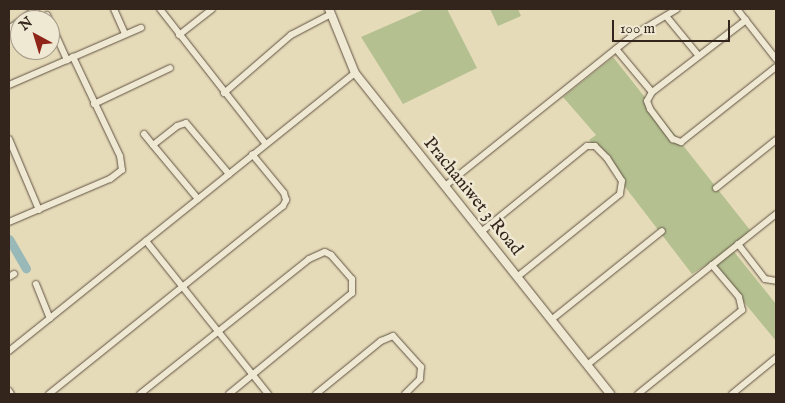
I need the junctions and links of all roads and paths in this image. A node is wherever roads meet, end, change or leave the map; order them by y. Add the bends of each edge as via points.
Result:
1 (114, 9) edge
2 (160, 9) edge
3 (212, 9) edge
4 (677, 9) edge
5 (737, 9) edge
6 (330, 11) edge
7 (666, 16) junction
8 (746, 20) junction
9 (141, 28) dead end
10 (125, 34) junction
11 (179, 35) junction
12 (60, 39) edge
13 (616, 49) junction
14 (698, 55) junction
15 (70, 58) junction
16 (776, 59) edge
17 (170, 68) dead end
18 (776, 68) edge
19 (354, 73) junction
20 (9, 85) edge
21 (652, 92) junction
22 (224, 93) junction
23 (94, 104) junction
24 (144, 134) dead end
25 (9, 139) edge
26 (776, 140) edge
27 (265, 143) junction
28 (153, 145) junction
29 (252, 154) junction
30 (229, 174) junction
31 (445, 186) junction
32 (716, 188) dead end
33 (198, 199) junction
34 (39, 210) junction
35 (776, 214) edge
36 (9, 222) edge
37 (481, 232) junction
38 (662, 232) dead end
39 (146, 241) junction
40 (738, 244) junction
41 (712, 265) junction
42 (517, 277) junction
43 (776, 281) edge
44 (36, 284) dead end
45 (182, 286) junction
46 (50, 318) junction
47 (551, 320) junction
48 (218, 331) junction
49 (9, 351) edge
50 (776, 358) edge
51 (587, 365) junction
52 (253, 375) junction
53 (9, 391) edge
54 (11, 394) edge
55 (49, 394) edge
56 (140, 394) edge
57 (229, 394) edge
58 (268, 394) edge
59 (316, 394) edge
60 (405, 394) edge
61 (610, 394) edge
62 (638, 394) edge
63 (732, 394) edge

1 - 10 street
2 - 11 street
3 - 11 street
4 - 7 street
5 - 8 street
6 - 19 street, Prachaniwet 3 Road
6 - 22 street via 291,35
7 - 13 street
7 - 14 street
8 - 14 street
8 - 16 street
9 - 10 street
10 - 15 street
11 - 22 street
12 - 15 street
13 - 21 street
13 - 31 street
14 - 21 street
15 - 20 street
15 - 23 street
17 - 23 street
18 - 21 street via 686,140 678,142 648,105
19 - 27 street
19 - 31 street, Prachaniwet 3 Road
22 - 27 street
23 - 34 street via 120,156 122,170
24 - 28 street
25 - 34 street
26 - 32 street
27 - 29 street
28 - 30 street via 186,123
28 - 33 street
29 - 30 street
29 - 45 street via 286,200
30 - 33 street
31 - 37 street, Prachaniwet 3 Road
33 - 39 street
34 - 36 street
35 - 40 street
37 - 42 street, Prachaniwet 3 Road
37 - 42 street via 587,146 599,148 622,181 620,194
38 - 47 street
39 - 45 street
39 - 46 street
40 - 41 street
40 - 43 street via 765,279
41 - 51 street
41 - 62 street via 739,297 742,310
42 - 47 street, Prachaniwet 3 Road
44 - 46 street
45 - 48 street
45 - 55 street
46 - 49 street
47 - 51 street, Prachaniwet 3 Road
48 - 52 street
48 - 52 street via 319,254 331,255 352,278 352,293 345,302
48 - 56 street
50 - 63 street
51 - 61 street, Prachaniwet 3 Road
52 - 57 street
52 - 58 street
53 - 54 street
59 - 60 street via 381,341 393,336 421,367 420,379

